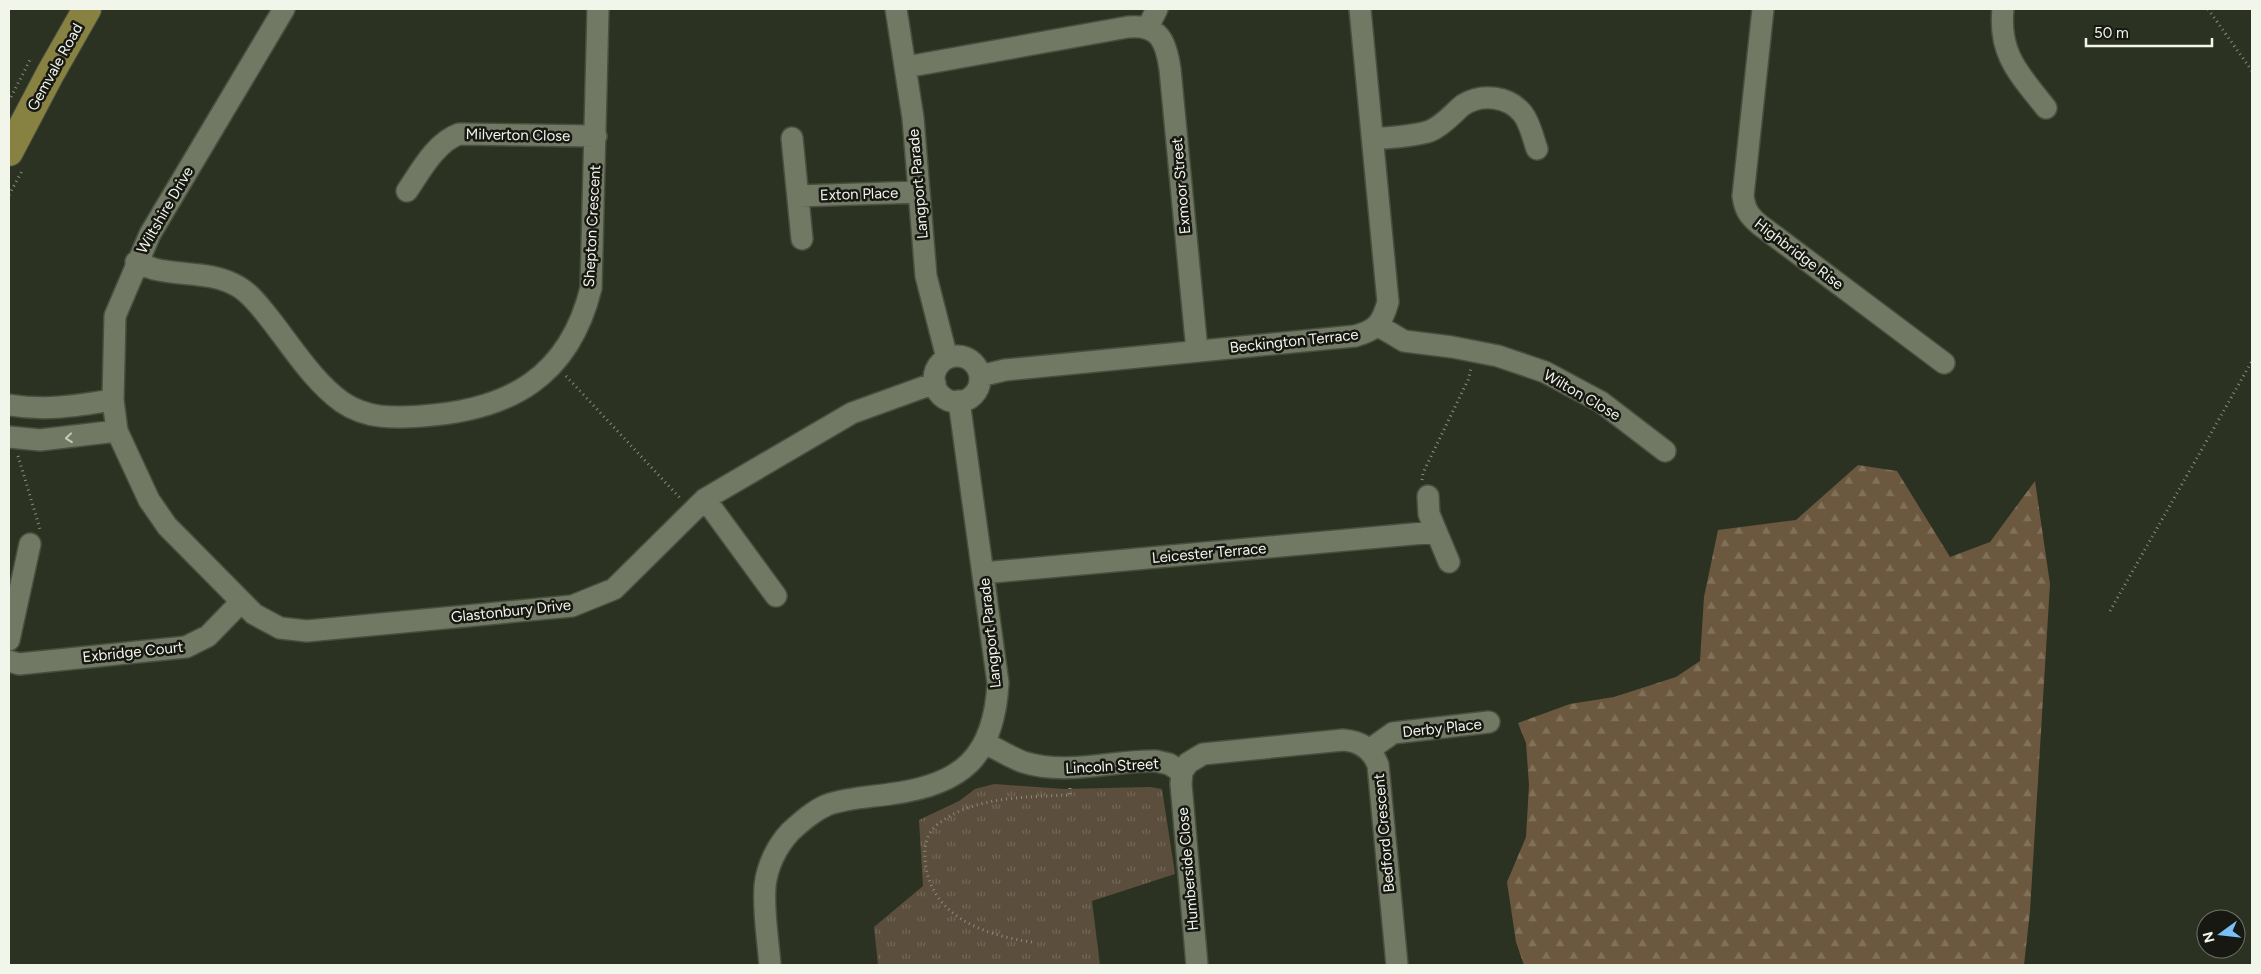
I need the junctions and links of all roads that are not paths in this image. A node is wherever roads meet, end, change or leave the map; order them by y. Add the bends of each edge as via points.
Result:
1 (88, 9) edge
2 (284, 9) edge
3 (598, 9) edge
4 (896, 9) edge
5 (1360, 9) edge
6 (1763, 9) edge
7 (2003, 9) edge
8 (1153, 18) edge
9 (906, 67) junction
10 (2046, 108) dead end
11 (596, 136) junction
12 (792, 138) dead end
13 (1373, 138) junction
14 (1537, 149) dead end
15 (9, 152) edge
16 (407, 192) dead end
17 (919, 192) junction
18 (798, 196) junction
19 (802, 239) dead end
20 (136, 262) junction
21 (1378, 325) junction
22 (1197, 351) junction
23 (947, 358) junction
24 (1944, 364) dead end
25 (980, 376) junction
26 (935, 383) junction
27 (113, 400) junction
28 (959, 401) junction
29 (9, 405) edge
30 (118, 431) junction
31 (12, 437) edge
32 (1665, 451) dead end
33 (1428, 496) road end
34 (698, 505) junction
35 (1435, 532) junction
36 (30, 544) road end
37 (1449, 562) dead end
38 (983, 574) junction
39 (776, 596) dead end
40 (241, 602) junction
41 (9, 640) edge
42 (9, 661) edge
43 (1489, 722) dead end
44 (985, 743) junction
45 (1369, 750) junction
46 (1182, 772) junction
47 (770, 965) edge
48 (1197, 965) edge
49 (1397, 965) edge

1 - 15 main road, Gemvale Road
2 - 20 street, Wiltshire Drive
3 - 11 street, Shepton Crescent
4 - 9 street, Langport Parade
5 - 13 street, Beckington Terrace
6 - 24 street, Highbridge Rise via 1743,196 1749,216
7 - 10 street via 2003,35 2012,65
8 - 9 street, Exmoor Street via 1128,27
8 - 22 street, Exmoor Street via 1155,32 1168,52
9 - 17 street, Langport Parade
11 - 16 street, Milverton Close via 460,134 445,141
11 - 20 street, Shepton Crescent via 591,288 574,335 541,376 514,394 481,408 394,418 355,410 332,394 240,288 212,276 154,269
12 - 18 street, Exton Place
13 - 14 street via 1430,131 1469,102 1496,98 1523,114
13 - 21 street, Beckington Terrace via 1388,302 1384,318
17 - 18 street, Exton Place
17 - 23 street, Langport Parade via 926,276
18 - 19 street, Exton Place
20 - 27 street, Wiltshire Drive via 115,316
21 - 22 street, Beckington Terrace via 1368,333 1355,336
21 - 32 street, Wilton Close via 1404,341 1474,351 1529,367 1601,402
22 - 25 street, Beckington Terrace via 1005,370
23 - 25 street via 967,358 973,362
23 - 26 street via 936,369
25 - 28 street via 976,392
26 - 28 street via 943,396
26 - 34 street, Glastonbury Drive via 852,413
27 - 29 street via 34,409
27 - 30 street, Wiltshire Drive
28 - 38 street, Langport Parade
30 -> 31 street via 40,440
30 - 40 street, Glastonbury Drive via 149,500 167,526
33 - 35 street
34 - 39 street
34 - 40 street, Glastonbury Drive via 614,589 572,606 307,631 280,628
35 - 37 street
35 - 38 street, Leicester Terrace
36 - 41 street
38 - 44 street, Langport Parade via 998,683 996,709
40 - 42 street, Exbridge Court via 208,636 186,647 20,664
43 - 45 street, Derby Place via 1393,733
44 - 46 street, Lincoln Street via 1022,761 1049,768 1156,760
44 - 47 street, Langport Parade via 965,767 942,783 827,805 783,839 765,885
45 - 46 street via 1356,742 1343,740 1211,753 1194,758
45 - 49 street, Bedford Crescent via 1375,757 1379,773
46 - 48 street, Humberside Close

